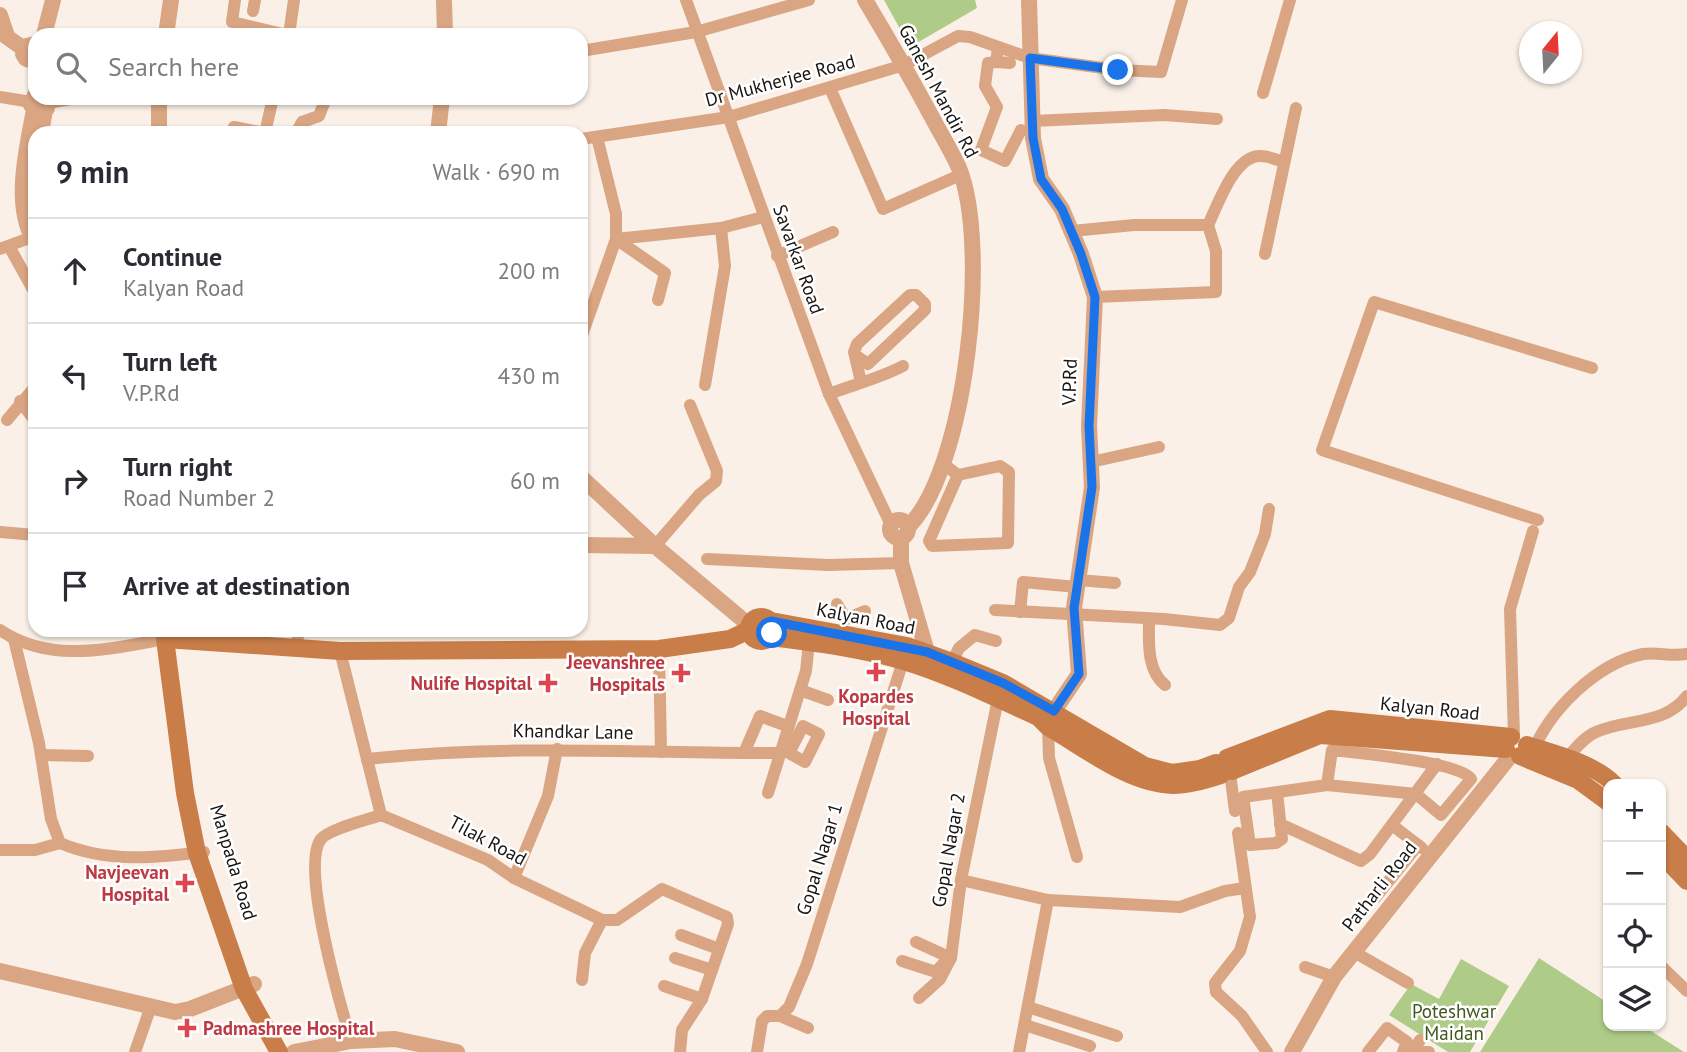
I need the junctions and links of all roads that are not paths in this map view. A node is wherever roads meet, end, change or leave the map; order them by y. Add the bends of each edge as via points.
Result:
1 (53, 0) edge
2 (170, 0) edge
3 (235, 0) edge
4 (294, 0) edge
5 (444, 0) edge
6 (686, 0) edge
7 (809, 0) edge
8 (865, 0) edge
9 (1029, 0) edge
10 (1182, 0) edge
11 (1290, 0) edge
12 (0, 15) edge
13 (46, 28) edge
14 (167, 28) edge
15 (265, 28) edge
16 (283, 28) edge
17 (445, 28) edge
18 (696, 32) junction
19 (3, 34) edge
20 (998, 48) junction
21 (588, 50) edge
22 (28, 55) edge
23 (1030, 58) junction
24 (996, 62) junction
25 (1010, 63) dead end
26 (904, 65) junction
27 (830, 88) junction
28 (1263, 93) dead end
29 (0, 97) edge
30 (28, 101) edge
31 (40, 105) edge
32 (40, 105) edge
33 (159, 105) edge
34 (271, 105) edge
35 (324, 105) edge
36 (441, 105) edge
37 (1296, 108) dead end
38 (729, 117) junction
39 (1217, 119) dead end
40 (35, 126) edge
41 (41, 126) edge
42 (159, 126) edge
43 (267, 126) edge
44 (300, 126) edge
45 (439, 126) edge
46 (1025, 127) junction
47 (597, 137) junction
48 (588, 138) edge
49 (28, 162) edge
50 (1283, 162) junction
51 (961, 174) junction
52 (28, 217) edge
53 (763, 217) junction
54 (1209, 225) junction
55 (721, 228) junction
56 (833, 232) dead end
57 (1072, 232) junction
58 (616, 239) junction
59 (28, 241) edge
60 (5, 248) edge
61 (1265, 254) dead end
62 (777, 256) junction
63 (28, 282) edge
64 (1095, 297) junction
65 (658, 300) dead end
66 (588, 318) edge
67 (855, 355) junction
68 (903, 366) dead end
69 (1592, 368) dead end
70 (861, 382) junction
71 (705, 385) dead end
72 (28, 394) edge
73 (829, 394) junction
74 (20, 401) junction
75 (690, 405) dead end
76 (28, 412) edge
77 (7, 420) dead end
78 (1159, 447) dead end
79 (1091, 462) junction
80 (942, 463) junction
81 (957, 475) junction
82 (588, 484) edge
83 (1269, 509) dead end
84 (891, 525) joint
85 (0, 532) edge
86 (904, 533) junction
87 (28, 534) edge
88 (588, 545) edge
89 (655, 546) junction
90 (707, 559) dead end
91 (901, 563) junction
92 (1078, 583) junction
93 (1115, 583) dead end
94 (837, 604) dead end
95 (995, 610) dead end
96 (865, 611) dead end
97 (1020, 612) junction
98 (1074, 616) junction
99 (1149, 618) junction
100 (844, 626) junction
101 (759, 629) junction
102 (0, 630) edge
103 (157, 637) edge
104 (170, 637) edge
105 (195, 637) edge
106 (298, 637) edge
107 (14, 639) junction
108 (996, 641) dead end
109 (808, 642) junction
110 (296, 649) junction
111 (660, 649) junction
112 (340, 652) junction
113 (927, 652) junction
114 (1687, 654) edge
115 (903, 661) junction
116 (952, 662) junction
117 (1165, 685) dead end
118 (800, 690) junction
119 (1687, 696) edge
120 (998, 699) junction
121 (828, 700) dead end
122 (1051, 719) junction
123 (789, 733) junction
124 (1519, 748) junction
125 (557, 749) junction
126 (661, 752) junction
127 (744, 753) junction
128 (778, 753) junction
129 (41, 755) junction
130 (88, 756) dead end
131 (1567, 758) junction
132 (367, 759) junction
133 (1437, 764) junction
134 (1225, 768) junction
135 (1605, 779) edge
136 (1326, 785) junction
137 (1278, 792) junction
138 (768, 793) dead end
139 (1416, 794) junction
140 (1603, 798) edge
141 (381, 815) junction
142 (1241, 821) junction
143 (1280, 824) junction
144 (1392, 825) junction
145 (1666, 837) edge
146 (60, 843) junction
147 (0, 850) edge
148 (1424, 850) junction
149 (201, 853) junction
150 (1077, 857) dead end
151 (1666, 859) edge
152 (1687, 859) edge
153 (1406, 872) junction
154 (514, 878) junction
155 (961, 880) junction
156 (1687, 881) edge
157 (1245, 888) junction
158 (1375, 898) dead end
159 (1048, 900) junction
160 (602, 920) junction
161 (681, 935) dead end
162 (916, 942) dead end
163 (719, 949) junction
164 (1354, 952) junction
165 (948, 956) junction
166 (677, 960) dead end
167 (902, 961) dead end
168 (1305, 967) dead end
169 (1663, 968) edge
170 (0, 971) edge
171 (711, 972) junction
172 (1334, 977) junction
173 (582, 979) dead end
174 (1408, 983) dead end
175 (249, 986) junction
176 (664, 986) dead end
177 (1687, 991) edge
178 (919, 998) dead end
179 (702, 999) junction
180 (151, 1006) junction
181 (1028, 1007) junction
182 (780, 1016) junction
183 (1025, 1025) junction
184 (808, 1028) dead end
185 (1117, 1036) dead end
186 (351, 1041) junction
187 (1090, 1046) dead end
188 (135, 1052) edge
189 (279, 1052) edge
190 (291, 1052) edge
191 (457, 1052) edge
192 (680, 1052) edge
193 (757, 1052) edge
194 (1019, 1052) edge
195 (1267, 1052) edge
196 (1292, 1052) edge
197 (1367, 1052) edge
198 (1403, 1052) edge

1 - 13 street
2 - 14 street
3 - 15 street via 232,22
4 - 16 street
5 - 17 street
6 - 18 street, Savarkar Road
7 - 18 street
8 - 26 street, Ganesh Mandir Rd
9 - 23 street, V.P.Rd
10 - 23 street via 1161,72
11 - 28 street
12 - 19 street
18 - 21 street
18 - 38 street, Savarkar Road
19 - 22 street
20 - 23 street
20 - 24 street
20 - 26 street via 958,36
23 - 46 street, V.P.Rd
24 - 25 street
24 - 46 street via 988,63 985,86 996,101 996,115 981,150 1005,161
26 - 27 street, Dr Mukherjee Road
26 - 51 street, Ganesh Mandir Rd
27 - 38 street, Dr Mukherjee Road
27 - 51 street via 883,209
29 - 30 street
31 - 41 street
32 - 40 street
33 - 42 street
34 - 43 street
35 - 44 street via 319,116
36 - 45 street
37 - 50 street
38 - 47 street, Dr Mukherjee Road
38 - 53 street, Savarkar Road
39 - 46 street via 1164,115
46 - 57 street, V.P.Rd via 1041,179
47 - 48 street, Dr Mukherjee Road
47 - 58 street via 616,214
49 - 52 street via 24,181
50 - 54 street via 1260,156 1248,159 1224,188
50 - 61 street
51 - 80 street, Ganesh Mandir Rd via 974,250 974,285 962,390
53 - 55 street
53 - 62 street, Savarkar Road
54 - 57 street via 1134,225
54 - 64 street via 1216,251 1216,292
55 - 58 street
55 - 71 street via 725,267
56 - 62 street
57 - 64 street, V.P.Rd
58 - 65 street via 665,273
58 - 66 street
59 - 60 street
60 - 63 street
62 - 73 street, Savarkar Road
64 - 79 street, V.P.Rd
67 - 67 street via 857,344 910,295 925,304 925,310 868,364
67 - 70 street
68 - 70 street via 869,383
69 - 124 street via 1374,302 1322,450 1535,525 1510,609
70 - 73 street
72 - 74 street
73 - 84 street, Savarkar Road
74 - 76 street
74 - 77 street
75 - 89 street via 717,471 716,481
78 - 79 street
79 - 92 street, V.P.Rd via 1092,487
80 - 81 street
80 - 86 street, Ganesh Mandir Rd via 935,488
81 - 81 street via 1007,468 1008,543 932,546 929,541
82 - 89 street
83 - 99 street via 1265,534 1229,618 1220,625
84 - 86 street via 892,536
85 - 87 street
86 - 91 street
88 - 89 street
89 - 101 street
90 - 91 street via 828,565
91 - 113 street
92 - 93 street
92 - 97 street via 1023,582
92 - 98 street, V.P.Rd
94 - 100 street
95 - 97 street
96 - 100 street
97 - 98 street
98 - 99 street
98 - 122 street, V.P.Rd via 1079,674
99 - 117 street via 1156,678
100 - 101 main road, Kalyan Road
100 - 113 main road, Kalyan Road
101 - 109 main road, Kalyan Road
101 - 111 main road via 730,639
102 - 107 street
103 - 107 street via 92,652 47,651
104 - 149 main road, Manpada Road via 185,793
105 - 110 main road
106 - 110 street
107 - 129 street
108 - 116 street via 975,635 959,648
109 - 115 main road, Kalyan Road
109 - 118 street
110 - 112 main road
111 - 112 main road
111 - 126 street
112 - 132 street
113 - 116 main road, Kalyan Road
114 - 124 street via 1645,653 1605,667
115 - 120 main road, Kalyan Road
115 - 182 street, Gopal Nagar 1 via 807,964 789,1007
116 - 122 main road, Kalyan Road via 1003,683
118 - 121 street
118 - 123 street
119 - 131 street via 1679,706 1649,721 1595,732
120 - 122 main road, Kalyan Road
120 - 155 street, Gopal Nagar 2
122 - 134 main road, Kalyan Road via 1139,778 1172,785 1197,782
122 - 150 street via 1049,758
123 - 127 street via 760,716
123 - 128 street
124 - 131 main road, Kalyan Road
124 - 134 main road, Kalyan Road via 1320,736
124 - 140 main road, Kalyan Road
124 - 148 street, Patharli Road
125 - 126 street, Khandkar Lane
125 - 132 street, Khandkar Lane via 455,750
125 - 154 street via 548,796
126 - 127 street, Khandkar Lane
127 - 128 street, Khandkar Lane
128 - 138 street
129 - 130 street
129 - 146 street via 51,819
131 - 135 main road, Kalyan Road
132 - 141 street
133 - 136 street via 1332,750
133 - 139 street
133 - 139 street via 1468,775 1470,782 1441,815
134 - 142 street
136 - 137 street
136 - 139 street
137 - 142 street via 1243,797
137 - 143 street
139 - 144 street
141 - 154 street, Tilak Road via 488,860
141 - 186 street via 326,835 318,845 316,878 322,926
142 - 143 street via 1253,846 1280,842
142 - 157 street
143 - 144 street via 1361,861
144 - 148 street
145 - 152 main road
146 - 147 street via 35,850
146 - 149 street via 88,855 156,858
148 - 153 street, Patharli Road
149 - 175 main road, Manpada Road
151 - 156 main road
153 - 158 street
153 - 164 street, Patharli Road
154 - 160 street, Tilak Road
155 - 159 street
155 - 165 street, Gopal Nagar 2
157 - 159 street via 1180,907
157 - 195 street via 1250,917 1244,940 1215,983 1216,992 1242,1016
159 - 181 street
160 - 163 street via 617,920 662,889 724,914 728,924
160 - 173 street via 585,953
161 - 163 street
162 - 165 street
163 - 171 street
164 - 172 street, Patharli Road
164 - 174 street
165 - 167 street via 939,972
165 - 178 street, Gopal Nagar 2 via 940,979
166 - 171 street
168 - 172 street
169 - 177 street
170 - 180 street
171 - 179 street
172 - 196 street, Patharli Road
175 - 180 street via 183,1011
175 - 189 main road, Manpada Road
175 - 190 main road, Manpada Road
176 - 179 street
179 - 192 street via 686,1019
180 - 188 street
181 - 183 street
181 - 185 street
182 - 184 street
182 - 193 street, Gopal Nagar 1 via 762,1021
183 - 187 street
183 - 194 street
186 - 190 street
186 - 191 street via 395,1039
197 - 198 street via 1387,1028 1407,1042

